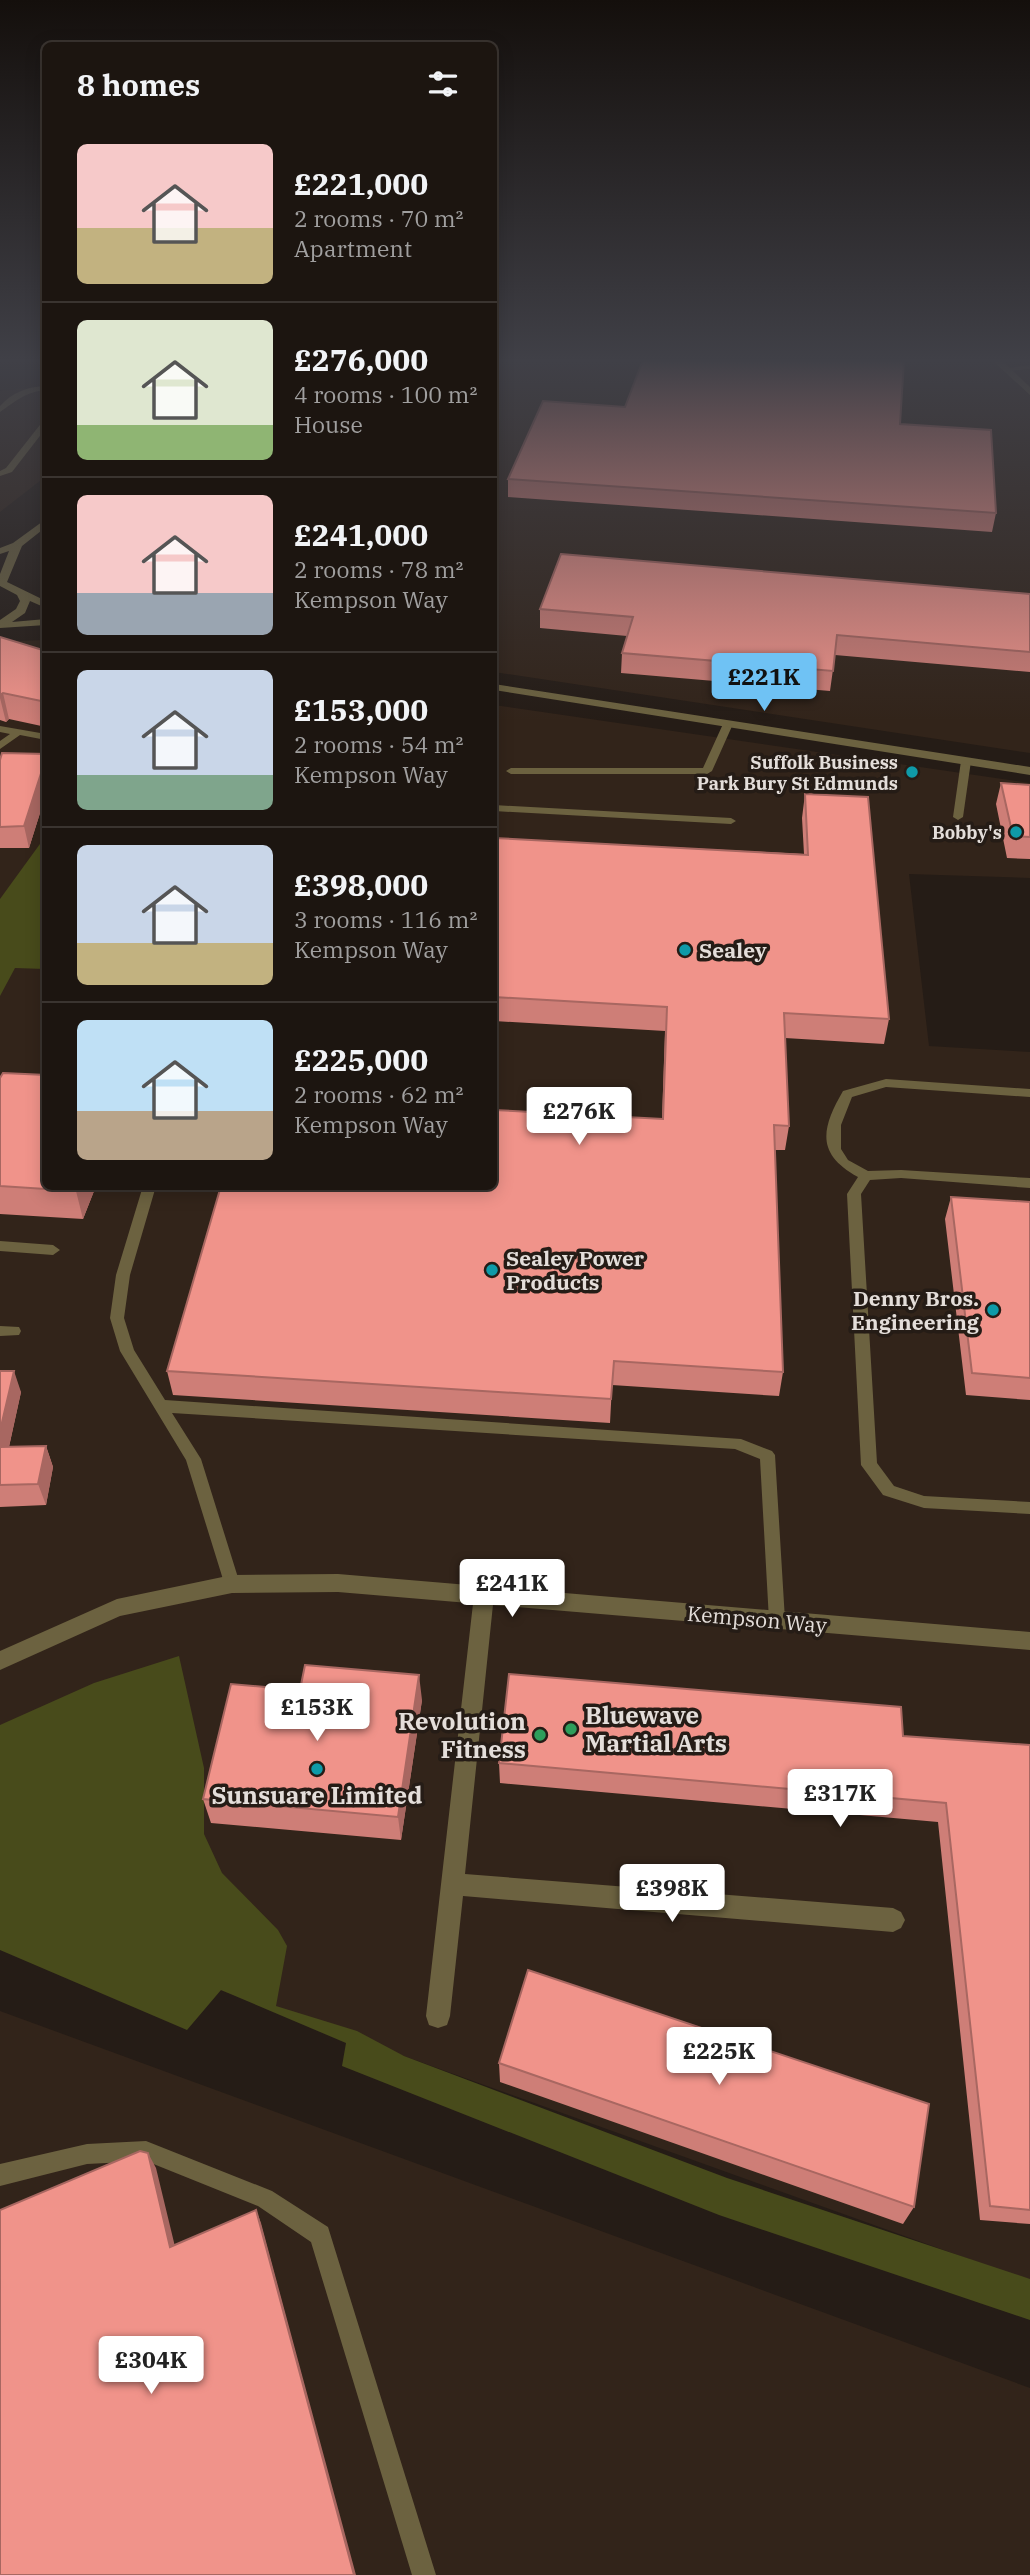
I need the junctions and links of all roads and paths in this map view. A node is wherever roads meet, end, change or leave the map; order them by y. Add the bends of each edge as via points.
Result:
1 (42, 525) edge
2 (17, 545) junction
3 (0, 551) edge
4 (1, 582) edge
5 (21, 593) junction
6 (42, 603) edge
7 (42, 622) edge
8 (0, 626) edge
9 (497, 687) edge
10 (728, 724) junction
11 (0, 729) edge
12 (18, 732) junction
13 (42, 736) edge
14 (0, 746) edge
15 (966, 761) junction
16 (511, 771) dead end
17 (1030, 771) edge
18 (497, 808) edge
19 (958, 817) dead end
20 (731, 821) dead end
21 (1030, 1093) edge
22 (866, 1176) junction
23 (1030, 1183) edge
24 (149, 1190) edge
25 (0, 1246) edge
26 (53, 1250) dead end
27 (162, 1406) junction
28 (1030, 1508) edge
29 (232, 1584) junction
30 (484, 1595) junction
31 (777, 1620) junction
32 (1030, 1641) edge
33 (0, 1661) edge
34 (453, 1884) junction
35 (893, 1920) dead end
36 (438, 2016) dead end
37 (0, 2175) edge
38 (424, 2575) edge

1 - 2 street
2 - 3 street
2 - 4 street
4 - 5 street
5 - 6 street
5 - 8 street via 21,611
7 - 8 street
9 - 10 street
10 - 15 street
10 - 16 lane via 707,771
11 - 12 lane
12 - 13 lane
12 - 14 lane
15 - 17 street
15 - 19 lane
18 - 20 lane
21 - 22 lane via 886,1083 847,1094 834,1121 833,1142 839,1158
22 - 23 lane
22 - 28 lane via 854,1195 869,1465 890,1492 924,1502
24 - 27 lane via 123,1275 117,1318 127,1351
25 - 26 lane
27 - 29 lane via 193,1459
27 - 31 lane via 736,1443 766,1455
29 - 30 street, Kempson Way via 338,1583
29 - 33 street, Kempson Way via 117,1608
30 - 31 street, Kempson Way
30 - 34 street
31 - 32 street, Kempson Way
34 - 35 street
34 - 36 street
37 - 38 lane via 86,2154 146,2151 265,2198 320,2235

